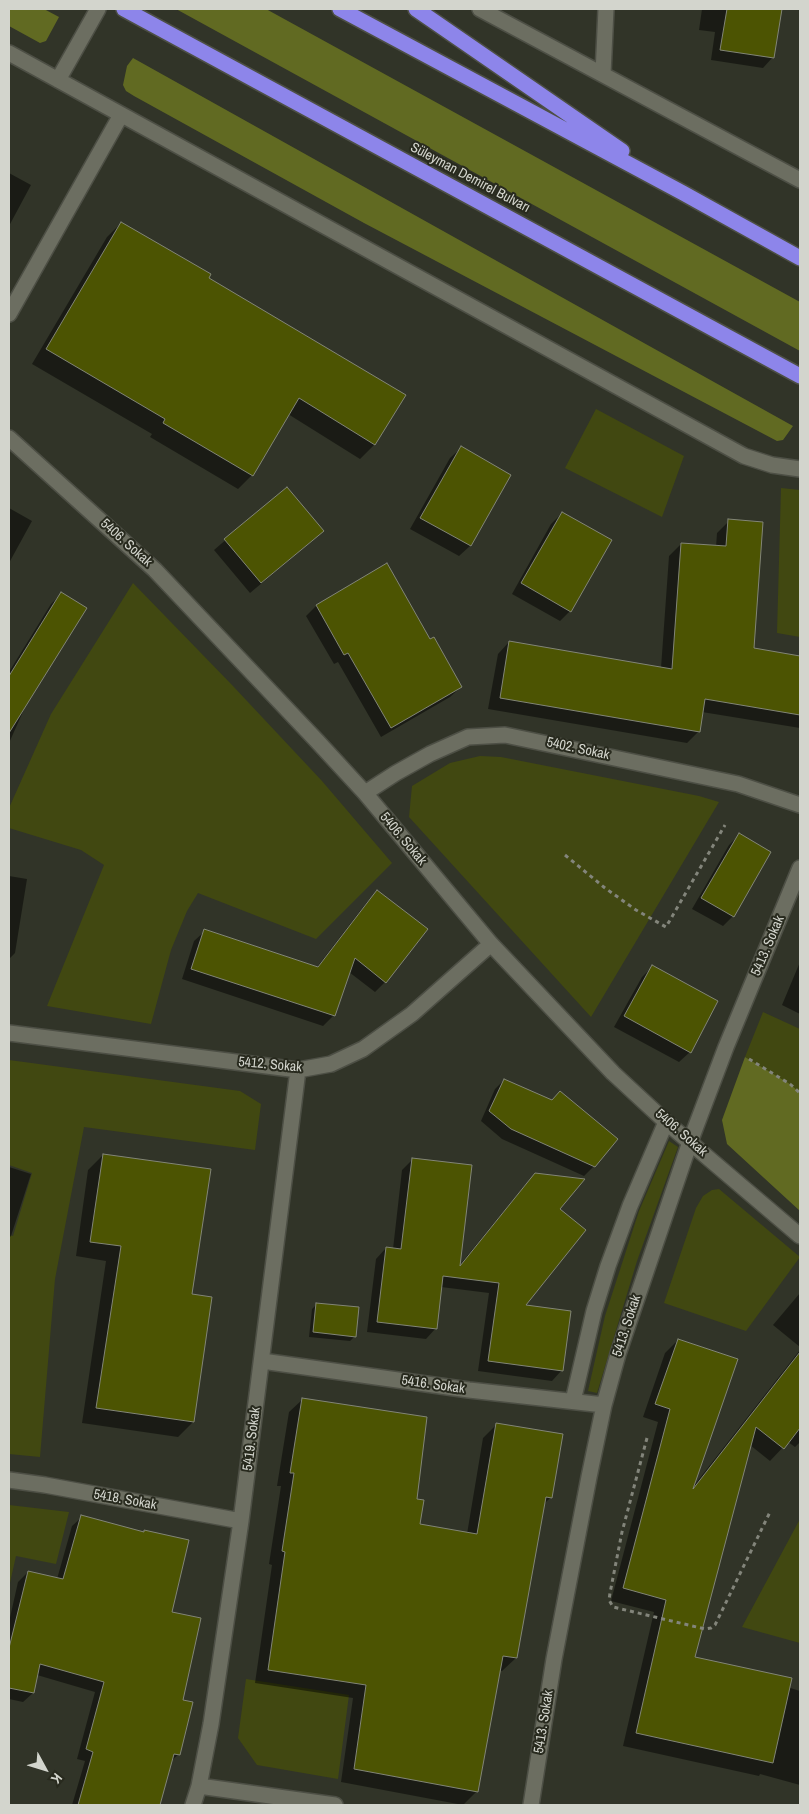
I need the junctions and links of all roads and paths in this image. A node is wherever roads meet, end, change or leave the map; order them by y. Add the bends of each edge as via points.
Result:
1 (98, 9) edge
2 (124, 9) edge
3 (340, 9) edge
4 (416, 9) edge
5 (480, 9) edge
6 (606, 9) edge
7 (9, 53) edge
8 (603, 74) junction
9 (58, 80) junction
10 (121, 114) junction
11 (800, 180) edge
12 (683, 193) junction
13 (800, 258) edge
14 (9, 314) edge
15 (800, 376) edge
16 (9, 438) edge
17 (800, 468) edge
18 (365, 793) junction
19 (800, 805) edge
20 (725, 824) dead end
21 (565, 855) dead end
22 (800, 868) edge
23 (491, 944) junction
24 (9, 1033) edge
25 (726, 1047) junction
26 (298, 1070) junction
27 (800, 1093) edge
28 (666, 1122) junction
29 (690, 1142) junction
30 (800, 1236) edge
31 (262, 1361) junction
32 (573, 1401) junction
33 (604, 1405) junction
34 (647, 1438) dead end
35 (9, 1480) edge
36 (770, 1512) dead end
37 (241, 1521) junction
38 (199, 1786) junction
39 (193, 1805) edge
40 (335, 1805) edge
41 (531, 1805) edge

1 - 9 street
2 - 15 highway, Süleyman Demirel Bulvarı
3 - 12 highway
4 - 12 highway
5 - 8 street
6 - 8 street
7 - 9 street
8 - 11 street
9 - 10 street
10 - 14 street
10 - 17 street via 744,456 772,465
12 - 13 highway
16 - 18 street, 5406. Sokak via 155,570
18 - 19 street, 5402. Sokak via 430,754 468,737 505,735 738,784
18 - 23 street, 5406. Sokak
20 - 21 path via 666,927 618,898
22 - 25 street, 5413. Sokak
23 - 26 street, 5412. Sokak via 412,1014 363,1049 331,1064
23 - 28 street, 5406. Sokak via 602,1062
24 - 26 street, 5412. Sokak
25 - 27 path
25 - 29 street, 5413. Sokak
26 - 31 street, 5419. Sokak
28 - 29 street, 5406. Sokak
28 - 32 street via 608,1266
29 - 30 street, 5406. Sokak
29 - 33 street, 5413. Sokak
31 - 32 street, 5416. Sokak
31 - 37 street, 5419. Sokak
32 - 33 street, 5416. Sokak
33 - 41 street, 5413. Sokak via 554,1659
34 - 36 path via 611,1585 609,1600 613,1607 711,1628
35 - 37 street, 5418. Sokak
37 - 38 street, 5419. Sokak via 212,1724
38 - 39 street, 5419. Sokak
38 - 40 street

